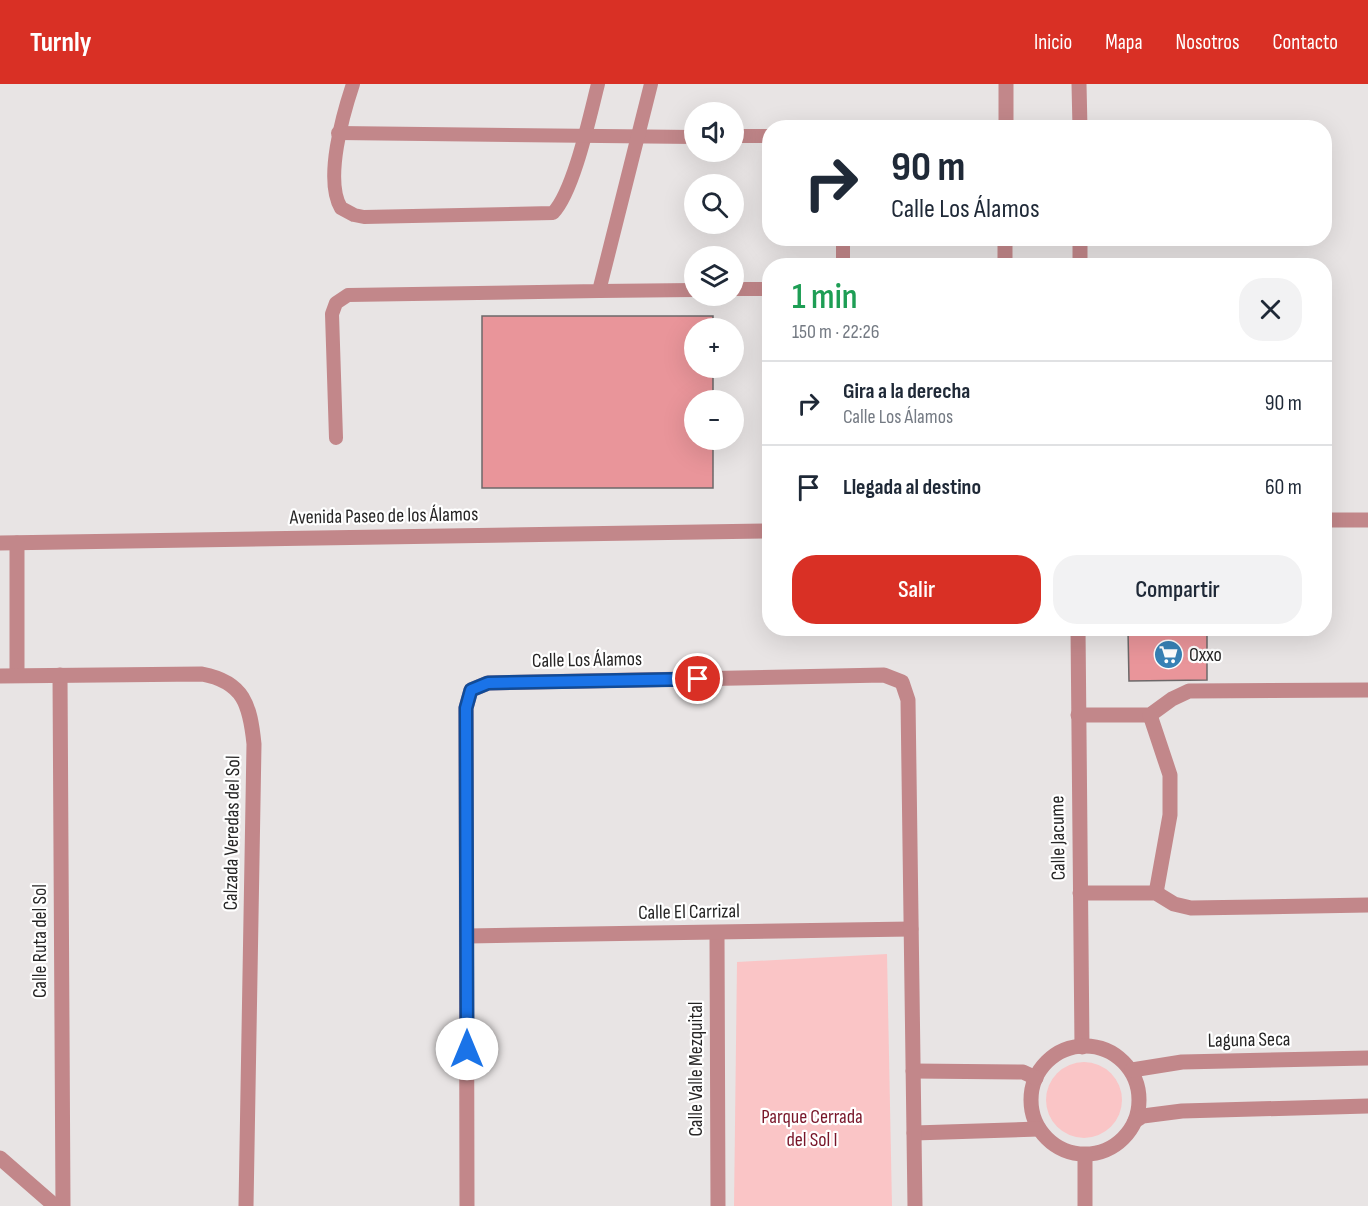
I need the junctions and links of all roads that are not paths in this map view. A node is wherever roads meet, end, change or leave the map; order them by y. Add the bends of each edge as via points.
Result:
1 (352, 84) edge
2 (598, 84) edge
3 (651, 84) edge
4 (1006, 84) edge
5 (1079, 84) edge
6 (1006, 120) edge
7 (1080, 120) edge
8 (338, 133) junction
9 (744, 136) edge
10 (762, 136) edge
11 (584, 137) junction
12 (684, 137) edge
13 (639, 139) junction
14 (744, 289) edge
15 (762, 289) edge
16 (684, 290) edge
17 (599, 291) junction
18 (336, 438) dead end
19 (1332, 520) edge
20 (1368, 520) edge
21 (762, 531) edge
22 (0, 543) edge
23 (17, 543) junction
24 (1078, 636) edge
25 (17, 675) junction
26 (60, 675) junction
27 (0, 676) edge
28 (1368, 690) edge
29 (1078, 715) junction
30 (1150, 715) junction
31 (1080, 893) junction
32 (1156, 893) junction
33 (1368, 905) edge
34 (911, 929) junction
35 (717, 933) junction
36 (468, 936) junction
37 (1082, 1047) junction
38 (1368, 1058) edge
39 (1132, 1070) junction
40 (913, 1071) junction
41 (1036, 1078) junction
42 (1368, 1106) edge
43 (1135, 1121) junction
44 (1039, 1129) junction
45 (914, 1133) junction
46 (1085, 1155) junction
47 (0, 1158) edge
48 (55, 1206) edge
49 (63, 1206) edge
50 (246, 1206) edge
51 (467, 1206) edge
52 (718, 1206) edge
53 (915, 1206) edge
54 (1085, 1206) edge

1 - 8 lane
2 - 11 lane
3 - 13 lane
4 - 6 street
5 - 7 street
8 - 11 lane
8 - 11 lane via 337,201 347,212 364,217 553,213 561,203
9 - 10 lane
11 - 13 lane
12 - 13 lane
13 - 17 lane
14 - 15 lane
16 - 17 lane
17 - 18 lane via 348,295 336,303 332,314
19 - 20 street
21 - 23 street, Avenida Paseo de los Álamos
22 - 23 street, Avenida Paseo de los Álamos
23 - 25 street
24 - 29 street, Calle Jacume
25 - 26 street, Calzada Veredas del Sol
25 - 27 street, Calzada Veredas del Sol
26 - 49 street, Calle Ruta del Sol
26 - 50 street, Calzada Veredas del Sol via 202,674 225,680 246,700 254,744
28 - 30 street via 1189,692
29 - 30 street
29 - 31 street, Calle Jacume
30 - 32 street via 1170,775 1170,815
31 - 32 street
31 - 37 street, Calle Jacume
32 - 33 street via 1174,904 1191,908
34 - 35 street, Calle El Carrizal
34 - 36 street, Calle Los Álamos via 908,700 902,682 884,675 488,683 471,690 466,708
34 - 40 street, Calle Los Álamos
35 - 36 street, Calle El Carrizal
35 - 52 street, Calle Valle Mezquital
36 - 51 street, Calle Los Álamos
37 - 39 street via 1108,1052
37 - 41 street via 1059,1053
38 - 39 street, Laguna Seca via 1182,1062
39 - 43 street via 1139,1094
40 - 41 street via 1023,1072
40 - 45 street, Calle Los Álamos
41 - 44 street via 1032,1095
42 - 43 street via 1182,1111 1143,1116
43 - 46 street via 1110,1149
44 - 45 street
44 - 46 street via 1059,1148
45 - 53 street, Calle Los Álamos
46 - 54 street
47 - 48 street

